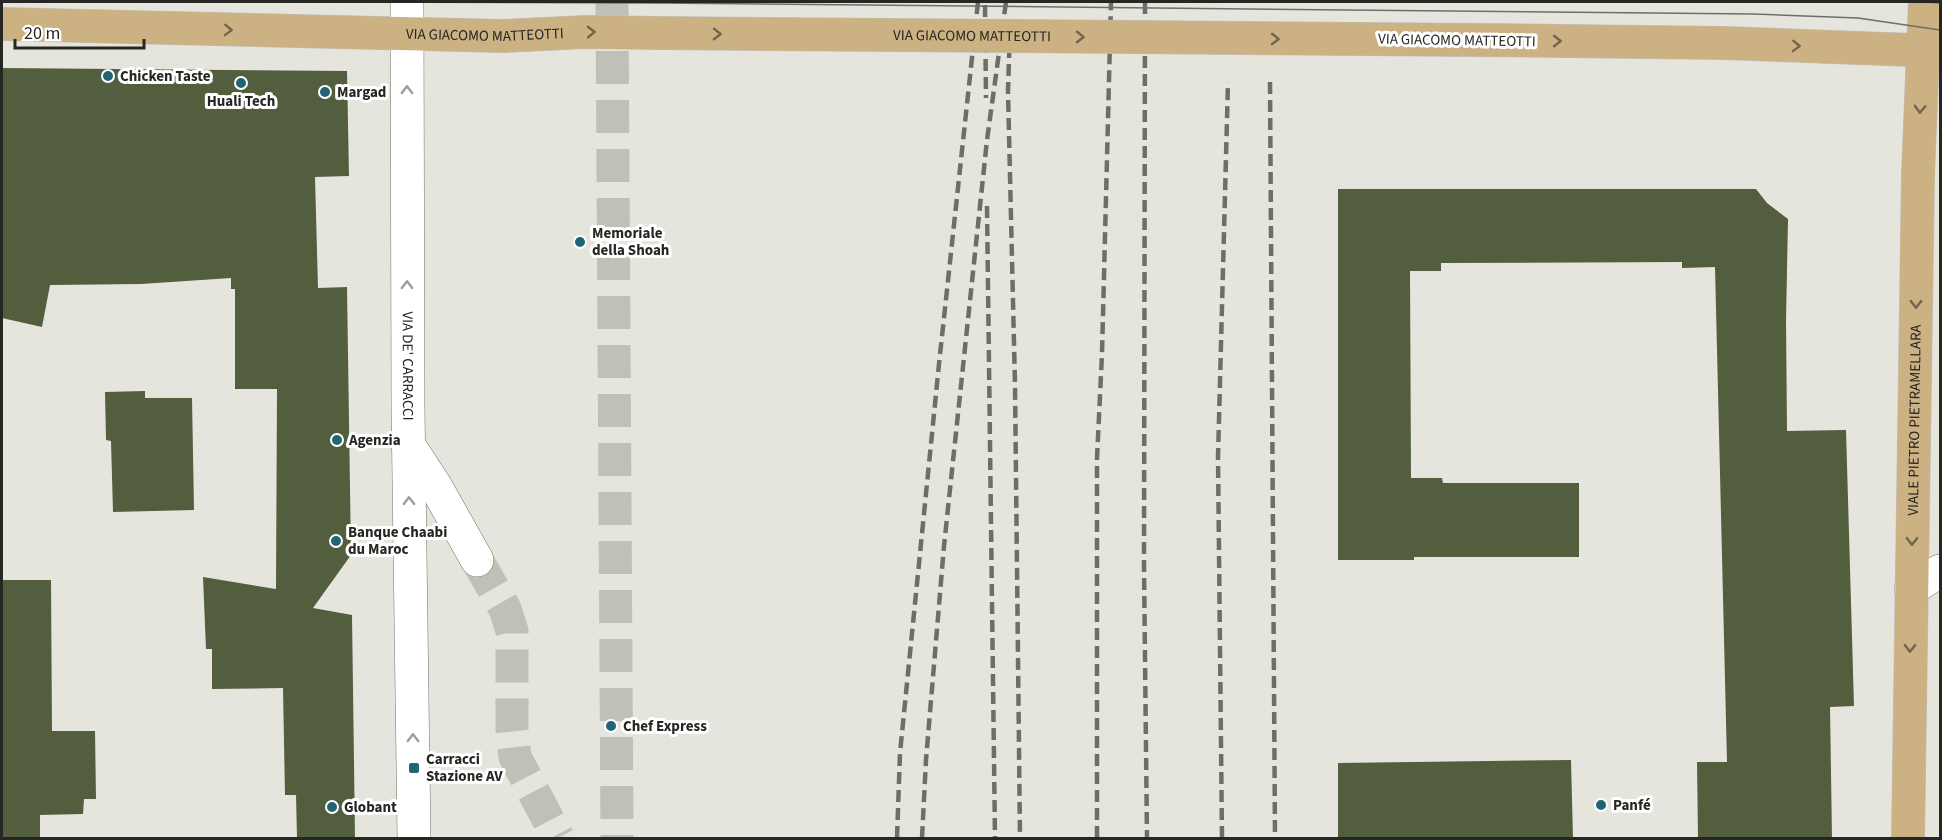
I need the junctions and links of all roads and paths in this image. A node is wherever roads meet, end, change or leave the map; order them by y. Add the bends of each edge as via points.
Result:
1 (407, 2) edge
2 (1924, 2) edge
3 (2, 24) edge
4 (407, 34) junction
5 (1931, 50) edge
6 (408, 444) junction
7 (477, 560) tunnel mouth
8 (1941, 571) edge
9 (1911, 589) junction
10 (414, 838) edge
11 (1908, 838) edge

1 - 4 street, VIA DE' CARRACCI
2 - 5 main road, VIALE PIETRO PIETRAMELLARA
3 -> 4 main road, VIA GIACOMO MATTEOTTI
4 -> 5 main road, VIA GIACOMO MATTEOTTI, bridge via 503,36 586,32 1478,40
6 -> 4 street, VIA DE' CARRACCI
5 -> 9 main road, VIALE PIETRO PIETRAMELLARA via 1918,174
6 - 7 street
10 -> 6 street, VIA DE' CARRACCI
8 - 9 street
9 -> 11 main road, VIALE PIETRO PIETRAMELLARA

